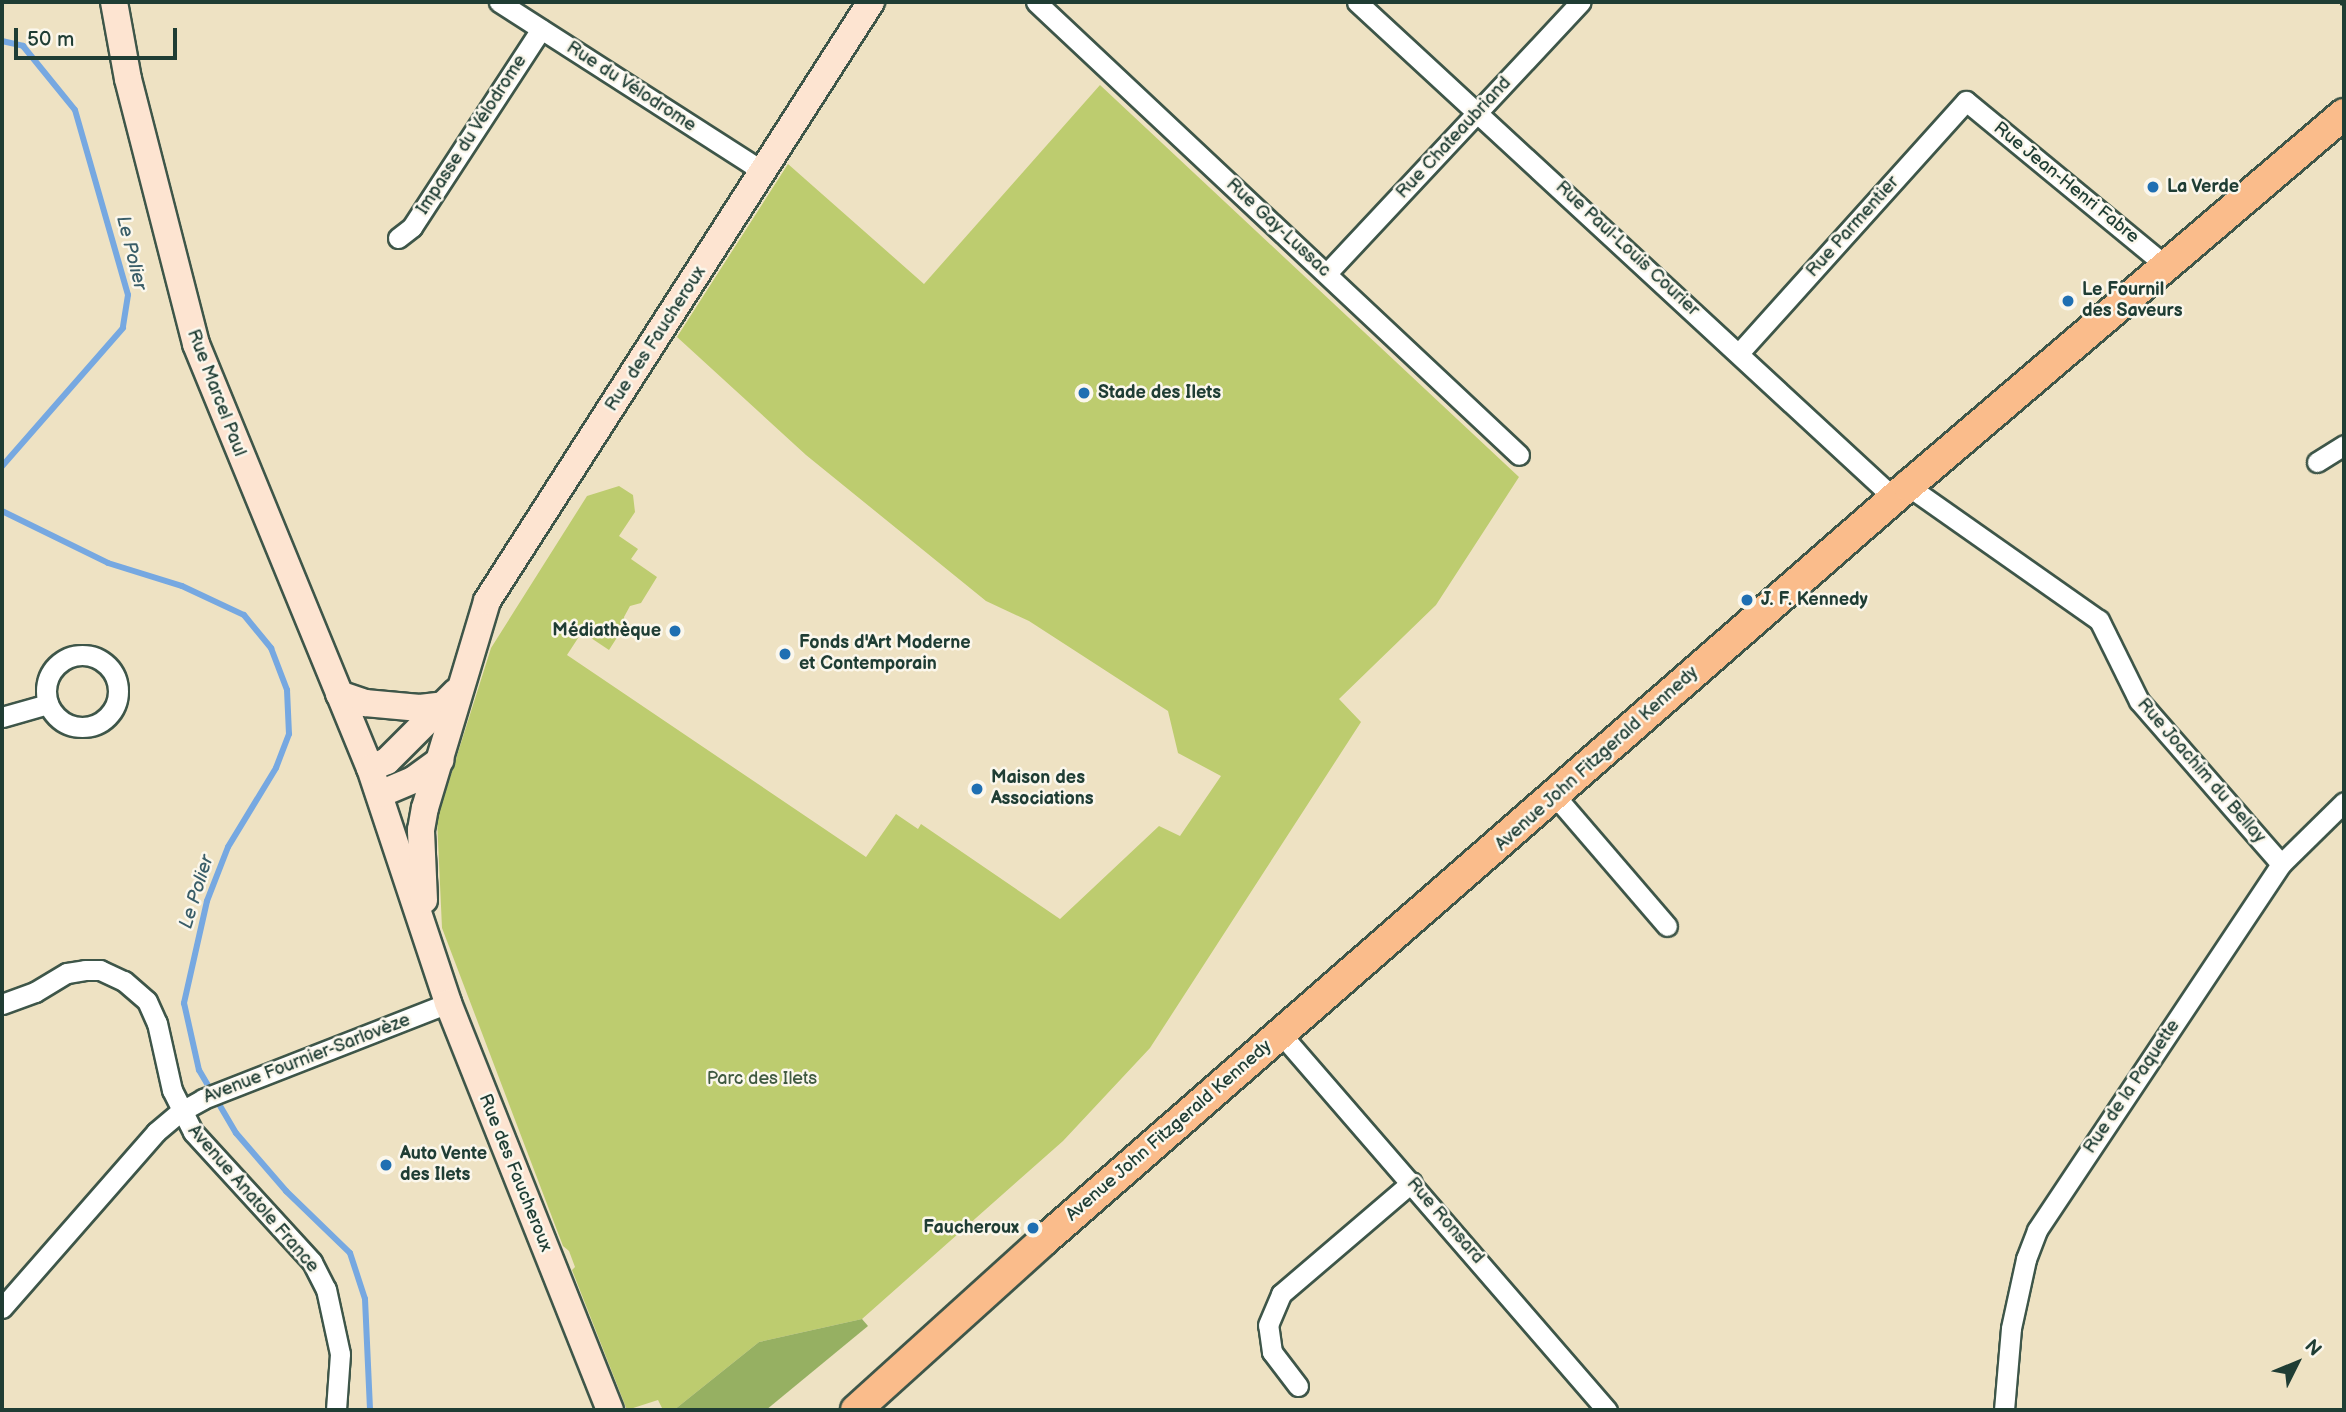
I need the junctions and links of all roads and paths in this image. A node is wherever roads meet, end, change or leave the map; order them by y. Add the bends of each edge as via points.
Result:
1 (114, 2) edge
2 (499, 2) edge
3 (872, 2) edge
4 (1036, 2) edge
5 (1357, 2) edge
6 (1581, 2) edge
7 (541, 29) junction
8 (1966, 101) joint
9 (1479, 112) junction
10 (2344, 114) edge
11 (764, 172) junction
12 (398, 238) dead end
13 (2166, 266) junction
14 (1327, 273) junction
15 (1740, 354) junction
16 (2344, 445) edge
17 (1519, 455) dead end
18 (2316, 462) dead end
19 (1902, 492) junction
20 (339, 694) junction
21 (454, 695) junction
22 (48, 704) dead end
23 (2, 717) edge
24 (441, 760) junction
25 (370, 768) junction
26 (380, 794) junction
27 (1556, 797) junction
28 (2344, 802) edge
29 (2281, 863) junction
30 (1667, 926) dead end
31 (426, 933) junction
32 (448, 1003) junction
33 (2, 1004) edge
34 (1281, 1034) junction
35 (180, 1112) junction
36 (1412, 1182) junction
37 (2, 1308) edge
38 (1298, 1386) dead end
39 (335, 1410) edge
40 (610, 1410) edge
41 (856, 1410) edge
42 (1607, 1410) edge
43 (2004, 1410) edge

1 - 20 street, Rue Marcel Paul via 134,105 196,344
2 - 7 street, Rue du Vélodrome
3 - 11 street, Rue des Faucheroux
4 - 14 street, Rue Gay-Lussac
5 - 9 street, Rue Paul-Louis Courier
6 - 9 street, Rue Chateaubriand
7 - 11 street, Rue du Vélodrome
7 - 12 street, Impasse du Vélodrome via 412,227
8 - 13 street, Rue Jean-Henri Fabre
8 - 15 street, Rue Parmentier
9 - 14 street, Rue Chateaubriand
9 - 15 street, Rue Paul-Louis Courier
10 - 13 main road, Avenue John Fitzgerald Kennedy
11 - 21 street, Rue des Faucheroux via 487,601
13 - 19 main road, Avenue John Fitzgerald Kennedy
14 - 17 street, Rue Gay-Lussac
15 - 19 street, Rue Paul-Louis Courier
16 - 18 street
19 - 27 main road, Avenue John Fitzgerald Kennedy
19 - 29 street, Rue Joachim du Bellay via 2099,620 2139,701
20 - 21 street via 365,704 421,708
20 - 25 street, Rue Marcel Paul
21 - 24 street, Rue des Faucheroux
21 - 25 street, Rue des Faucheroux via 387,761
22 - 23 street
24 - 26 street via 414,780
24 - 31 street, Rue des Faucheroux via 421,830
25 - 26 street, Rue des Faucheroux
26 - 31 street, Rue des Faucheroux
27 - 30 street
27 - 34 main road, Avenue John Fitzgerald Kennedy
28 - 29 street, Rue de la Paquette
29 - 43 street, Rue de la Paquette via 2037,1230 2011,1328
31 - 32 street, Rue des Faucheroux
32 - 35 street, Avenue Fournier-Sarlovèze via 203,1098
32 - 40 street, Rue des Faucheroux
33 - 35 street via 35,992 67,972 100,970 124,981 147,1001 157,1023
34 - 36 street, Rue Ronsard
34 - 41 main road, Avenue John Fitzgerald Kennedy
35 - 37 street, Avenue Fournier-Sarlovèze via 156,1132
35 - 39 street, Avenue Anatole France via 312,1262 326,1289 340,1354
36 - 38 street via 1281,1294 1268,1325 1272,1352
36 - 42 street, Rue Ronsard

